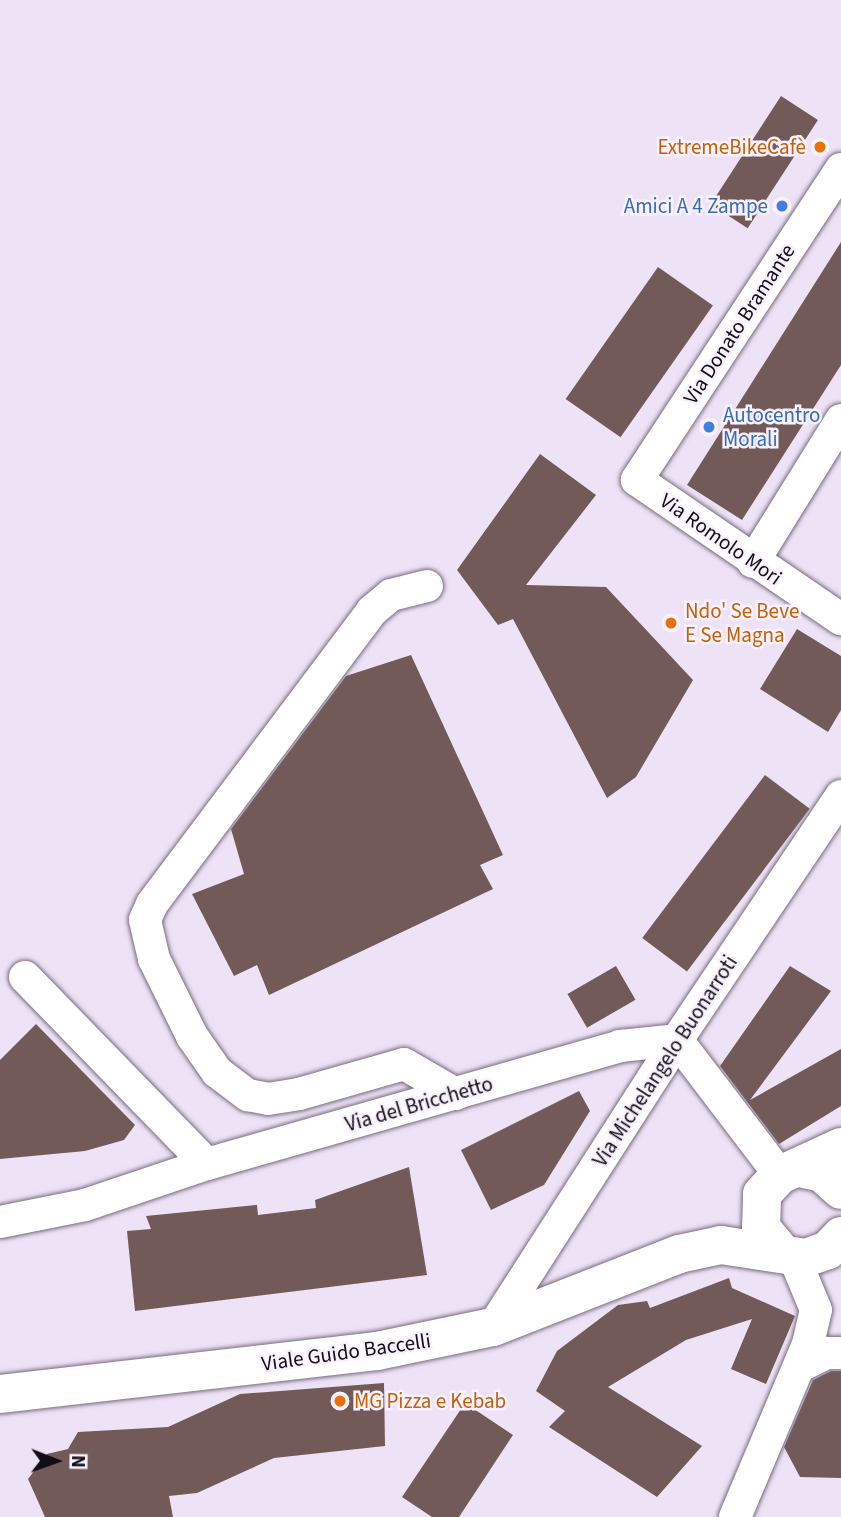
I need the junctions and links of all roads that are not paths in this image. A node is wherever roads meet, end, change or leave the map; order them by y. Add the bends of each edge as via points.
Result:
1 (841, 169) edge
2 (841, 420) edge
3 (637, 480) joint
4 (753, 562) junction
5 (427, 586) dead end
6 (841, 619) edge
7 (841, 796) edge
8 (25, 977) dead end
9 (677, 1040) junction
10 (456, 1094) junction
11 (841, 1147) edge
12 (206, 1164) junction
13 (779, 1182) junction
14 (841, 1190) edge
15 (0, 1222) edge
16 (839, 1250) edge
17 (678, 1254) junction
18 (789, 1255) junction
19 (493, 1327) junction
20 (841, 1353) edge
21 (800, 1366) junction
22 (0, 1394) edge
23 (735, 1517) edge

1 - 3 street, Via Donato Bramante
2 - 4 street
3 - 4 street, Via Romolo Mori
4 - 6 street, Via Romolo Mori
5 - 10 street via 391,595 372,611 152,904 145,920 154,960 192,1036 217,1072 248,1095 268,1099 311,1092 404,1064
7 - 9 street, Via Michelangelo Buonarroti
8 - 12 street
9 - 10 street, Via del Bricchetto via 620,1046
9 - 13 street
9 - 19 street, Via Michelangelo Buonarroti
10 - 12 street, Via del Bricchetto
11 - 13 main road, Viale Guido Baccelli
12 - 15 street, Via del Bricchetto via 85,1205
13 - 14 main road via 822,1173
13 - 17 main road, Viale Guido Baccelli via 706,1228
13 - 18 main road via 761,1228
16 - 18 main road, Viale Guido Baccelli via 817,1256
17 - 18 main road, Viale Guido Baccelli via 722,1245
17 - 19 main road, Viale Guido Baccelli
18 - 21 street via 816,1310
19 - 22 main road, Viale Guido Baccelli via 377,1351
20 - 21 street via 827,1353
21 - 23 street

